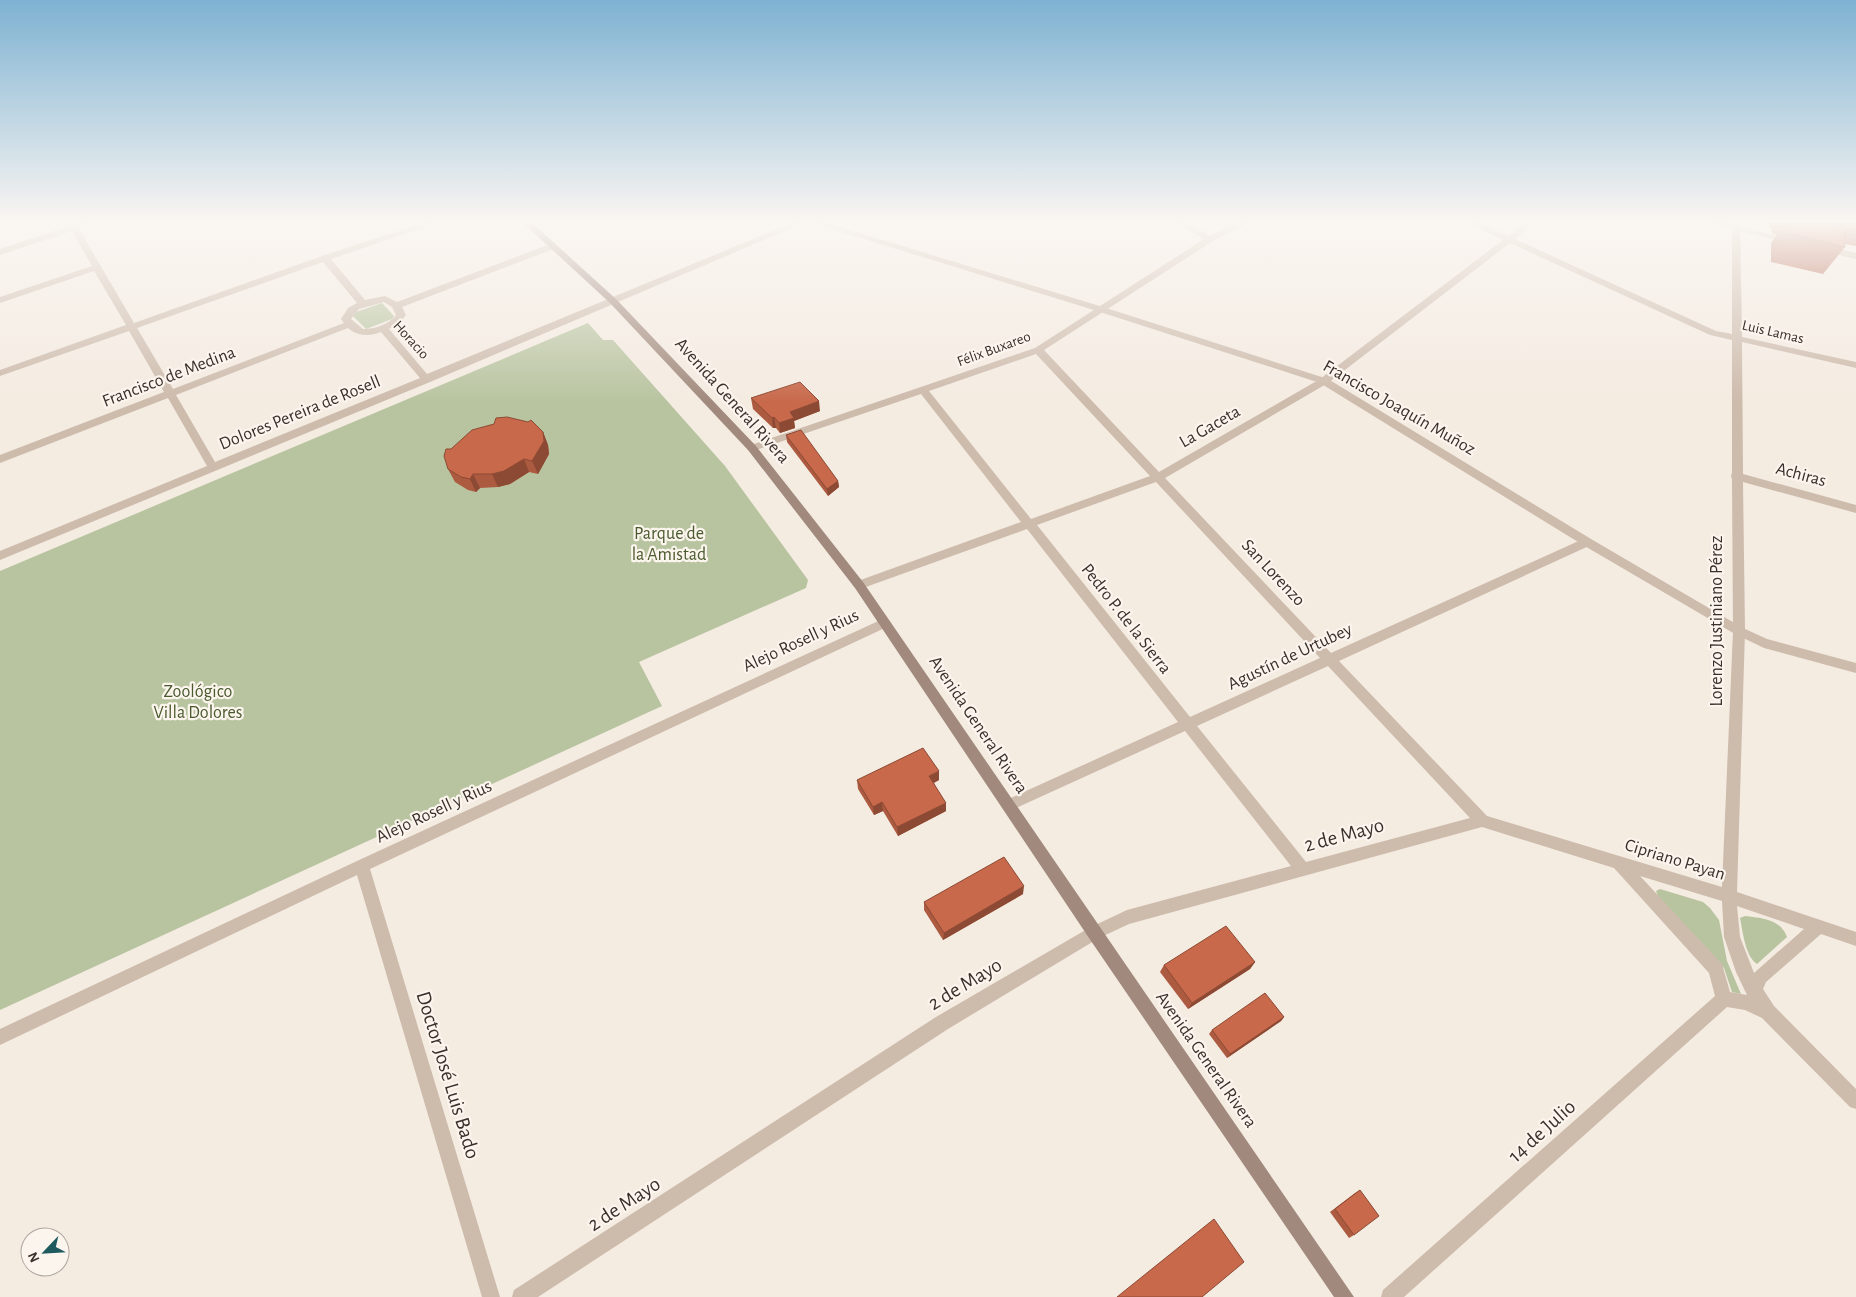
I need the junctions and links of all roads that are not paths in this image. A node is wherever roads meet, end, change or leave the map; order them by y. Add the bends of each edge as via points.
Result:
1 (59, 281) edge
2 (104, 281) edge
3 (261, 281) edge
4 (344, 281) edge
5 (463, 281) edge
6 (591, 281) edge
7 (662, 281) edge
8 (1006, 281) edge
9 (1145, 281) edge
10 (1456, 281) edge
11 (1598, 281) edge
12 (1735, 281) edge
13 (0, 300) edge
14 (613, 301) junction
15 (364, 305) junction
16 (396, 306) junction
17 (1100, 309) junction
18 (348, 322) junction
19 (131, 326) junction
20 (382, 327) junction
21 (1736, 337) junction
22 (1038, 350) junction
23 (1856, 365) edge
24 (0, 373) edge
25 (427, 380) junction
26 (1324, 381) junction
27 (923, 390) junction
28 (171, 394) junction
29 (752, 448) junction
30 (0, 459) edge
31 (213, 467) junction
32 (1736, 476) junction
33 (1159, 477) junction
34 (1856, 508) edge
35 (1029, 524) junction
36 (1588, 542) junction
37 (0, 556) edge
38 (859, 585) junction
39 (885, 623) junction
40 (1739, 631) junction
41 (1330, 658) junction
42 (1856, 668) edge
43 (1187, 724) junction
44 (1009, 806) junction
45 (1482, 821) junction
46 (1618, 862) junction
47 (362, 866) junction
48 (1303, 870) junction
49 (1729, 896) junction
50 (1818, 927) junction
51 (1094, 933) junction
52 (1856, 939) edge
53 (1754, 992) junction
54 (1724, 999) junction
55 (1768, 1012) junction
56 (0, 1037) edge
57 (1856, 1102) edge
58 (491, 1297) edge
59 (521, 1297) edge
60 (1345, 1297) edge
61 (1390, 1297) edge

1 - 13 street
2 - 19 street
3 - 19 street
4 - 15 street
5 - 16 street, Francisco de Medina
6 - 14 main road, Avenida General Rivera
7 - 14 street, Dolores Pereira de Rosell
8 - 17 street, Francisco Joaquín Muñoz
9 - 17 street, Félix Buxareo
10 - 26 street, La Gaceta
11 - 21 street, Luis Lamas via 1713,333
12 - 21 street, Lorenzo Justiniano Pérez
14 - 25 street, Dolores Pereira de Rosell
14 - 29 main road, Avenida General Rivera
15 - 16 street, Francisco de Medina via 381,300
15 - 18 street, Francisco de Medina via 348,312
16 - 20 street, Francisco de Medina via 402,315 397,322
17 - 22 street, Félix Buxareo
17 - 26 street, Francisco Joaquín Muñoz
18 - 20 street, Horacio via 363,332
18 - 28 street, Francisco de Medina
19 - 24 street
19 - 28 street
20 - 25 street, Horacio
21 - 23 street, Luis Lamas
21 - 32 street, Lorenzo Justiniano Pérez
22 - 27 street, Félix Buxareo
22 - 33 street, San Lorenzo
25 - 31 street, Dolores Pereira de Rosell
26 - 33 street, La Gaceta
26 - 36 street, Francisco Joaquín Muñoz
27 - 29 street, Félix Buxareo
27 - 35 street, Pedro P. de la Sierra
28 - 30 street, Francisco de Medina
28 - 31 street
29 - 38 main road, Avenida General Rivera
31 - 37 street, Dolores Pereira de Rosell
32 - 34 street, Achiras
32 - 40 street, Lorenzo Justiniano Pérez
33 - 35 street, La Gaceta
33 - 41 street, San Lorenzo
35 - 38 street, La Gaceta
35 - 43 street, Pedro P. de la Sierra
36 - 40 street, Francisco Joaquín Muñoz
36 - 41 street, Agustín de Urtubey
38 - 39 main road, Avenida General Rivera
39 - 44 main road, Avenida General Rivera
39 - 47 street, Alejo Rosell y Rius
40 - 42 street, Francisco Joaquín Muñoz via 1764,644
40 - 49 street, Lorenzo Justiniano Pérez
41 - 43 street, Agustín de Urtubey
41 - 45 street, San Lorenzo
43 - 44 street, Agustín de Urtubey
43 - 48 street, Pedro P. de la Sierra
44 - 51 main road, Avenida General Rivera
45 - 46 street, Cipriano Payan
45 - 48 street, 2 de Mayo
46 - 49 street, Cipriano Payan
46 - 54 street via 1716,969
47 - 56 street, Alejo Rosell y Rius
47 - 58 street, Doctor José Luis Bado
48 - 51 street, 2 de Mayo via 1127,917
49 - 50 street, Cipriano Payan
49 - 53 street, Lorenzo Justiniano Pérez via 1732,937
50 - 52 street, Cipriano Payan
50 - 53 street via 1760,977
51 - 59 street, 2 de Mayo via 942,1023
51 - 60 main road, Avenida General Rivera
53 - 55 street, Lorenzo Justiniano Pérez
54 - 55 street via 1745,1002
54 - 61 street, 14 de Julio
55 - 57 street

